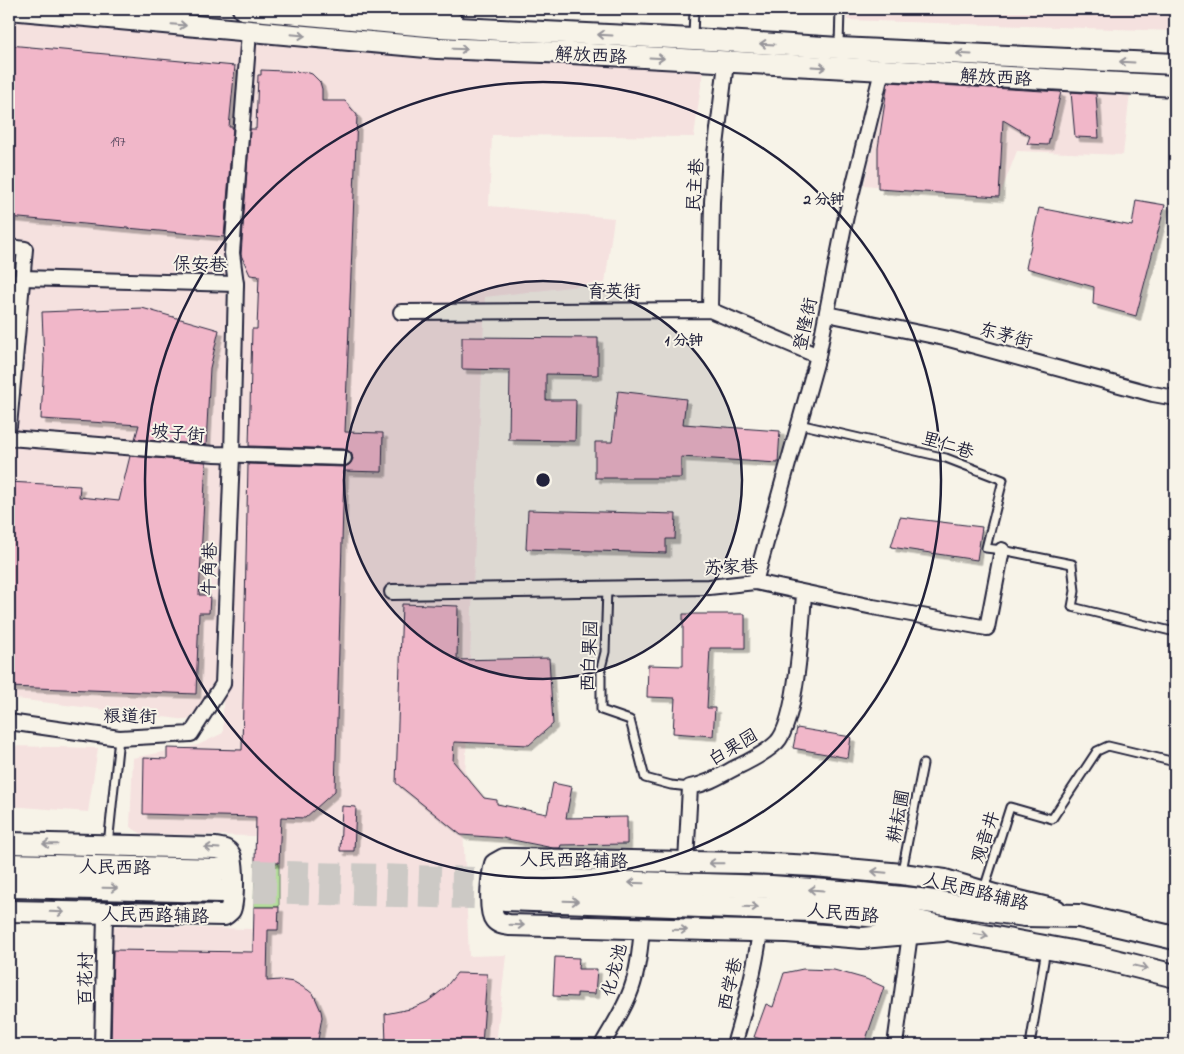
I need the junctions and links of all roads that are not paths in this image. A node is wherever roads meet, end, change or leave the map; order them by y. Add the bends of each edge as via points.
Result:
1 (9, 9) edge
2 (245, 9) edge
3 (425, 9) edge
4 (694, 9) edge
5 (840, 9) edge
6 (334, 13) edge
7 (376, 15) edge
8 (473, 28) junction
9 (249, 32) junction
10 (334, 39) junction
11 (693, 39) junction
12 (376, 42) junction
13 (839, 48) junction
14 (726, 63) junction
15 (1175, 64) edge
16 (882, 71) junction
17 (1175, 86) edge
18 (9, 247) edge
19 (22, 278) junction
20 (236, 284) junction
21 (710, 310) junction
22 (401, 312) dead end
23 (827, 314) junction
24 (818, 356) junction
25 (1175, 398) edge
26 (799, 424) junction
27 (9, 426) edge
28 (9, 438) edge
29 (232, 455) junction
30 (344, 458) dead end
31 (1002, 550) junction
32 (755, 582) junction
33 (607, 588) junction
34 (392, 592) dead end
35 (804, 593) junction
36 (1175, 632) edge
37 (223, 684) joint
38 (9, 722) edge
39 (119, 738) junction
40 (1175, 762) edge
41 (923, 764) dead end
42 (690, 786) junction
43 (9, 843) edge
44 (108, 845) junction
45 (686, 862) junction
46 (9, 865) edge
47 (902, 874) junction
48 (9, 886) edge
49 (983, 892) junction
50 (9, 911) edge
51 (105, 914) junction
52 (1079, 916) junction
53 (642, 929) junction
54 (760, 931) junction
55 (958, 931) junction
56 (910, 934) junction
57 (1175, 938) edge
58 (1046, 947) junction
59 (1175, 976) edge
60 (102, 1045) edge
61 (602, 1045) edge
62 (734, 1045) edge
63 (895, 1045) edge
64 (1030, 1045) edge

1 -> 9 main road, 解放西路
2 - 6 main road, 解放西路
3 - 8 main road
4 - 11 lane
5 - 13 lane
6 - 7 main road, 解放西路
6 - 10 main road
7 - 8 main road, 解放西路
7 - 12 main road
11 -> 8 main road, 解放西路
9 -> 10 main road, 解放西路
9 - 20 street via 232,253
10 - 12 main road, 解放西路
13 -> 11 main road, 解放西路
12 -> 14 main road, 解放西路
15 -> 13 main road, 解放西路
14 -> 16 main road, 解放西路
14 - 21 street, 民主巷 via 715,154
16 - 17 main road, 解放西路
16 - 23 street, 登隆街 via 846,216
18 - 19 street via 25,249
19 - 20 street, 保安巷
19 - 27 street
20 - 29 street, 保安巷
21 - 22 street, 育英街
21 - 24 street, 育英街
23 - 24 street, 登隆街
23 - 25 street, 东茅街 via 949,339
24 - 26 street, 登隆街
26 - 31 lane, 里仁巷 via 946,458 1003,480 986,548
26 - 32 street, 登隆街
28 - 29 street, 坡子街
29 - 30 street, 坡子街
29 - 37 street, 牛角巷
31 - 35 street, 苏家巷 via 987,628
31 - 36 lane via 1072,564 1075,591 1072,607
32 - 33 street, 苏家巷 via 709,587
32 - 35 street, 苏家巷
33 - 34 street, 苏家巷
33 - 42 lane, 西白果园 via 601,710 630,720 645,778
35 - 42 street, 白果园 via 798,665 788,718 778,741 754,760 703,785
37 - 39 street, 粮道街 via 191,734
38 - 39 street, 粮道街
39 - 44 lane
40 - 49 lane, 观音井 via 1108,746 1096,751 1052,819 1010,807
41 - 47 lane, 耕耘圃
42 - 45 street
44 -> 43 main road, 人民西路辅路
51 -> 44 main road, 人民西路辅路 via 216,916 230,910 232,902 231,856 226,850
47 -> 45 main road, 人民西路辅路 via 814,866
45 -> 53 main road, 人民西路辅路 via 514,858 495,864 492,909 493,917 499,923
48 -> 46 main road, 人民西路 via 221,880
47 - 49 main road, 人民西路辅路 via 944,880
49 - 52 main road, 人民西路辅路
50 -> 51 main road, 人民西路辅路
51 - 60 street, 百花村
52 -> 55 main road, 人民西路 via 1025,915 912,899 771,887 505,889 901,918
52 - 57 main road, 人民西路
53 -> 54 main road, 人民西路辅路
53 - 61 street, 化龙池 via 632,989
54 - 56 main road, 人民西路辅路 via 862,938
54 - 62 street, 西学巷
55 - 56 main road, 人民西路辅路
55 -> 58 main road, 人民西路
56 - 63 street
58 -> 59 main road, 人民西路
58 - 64 lane

